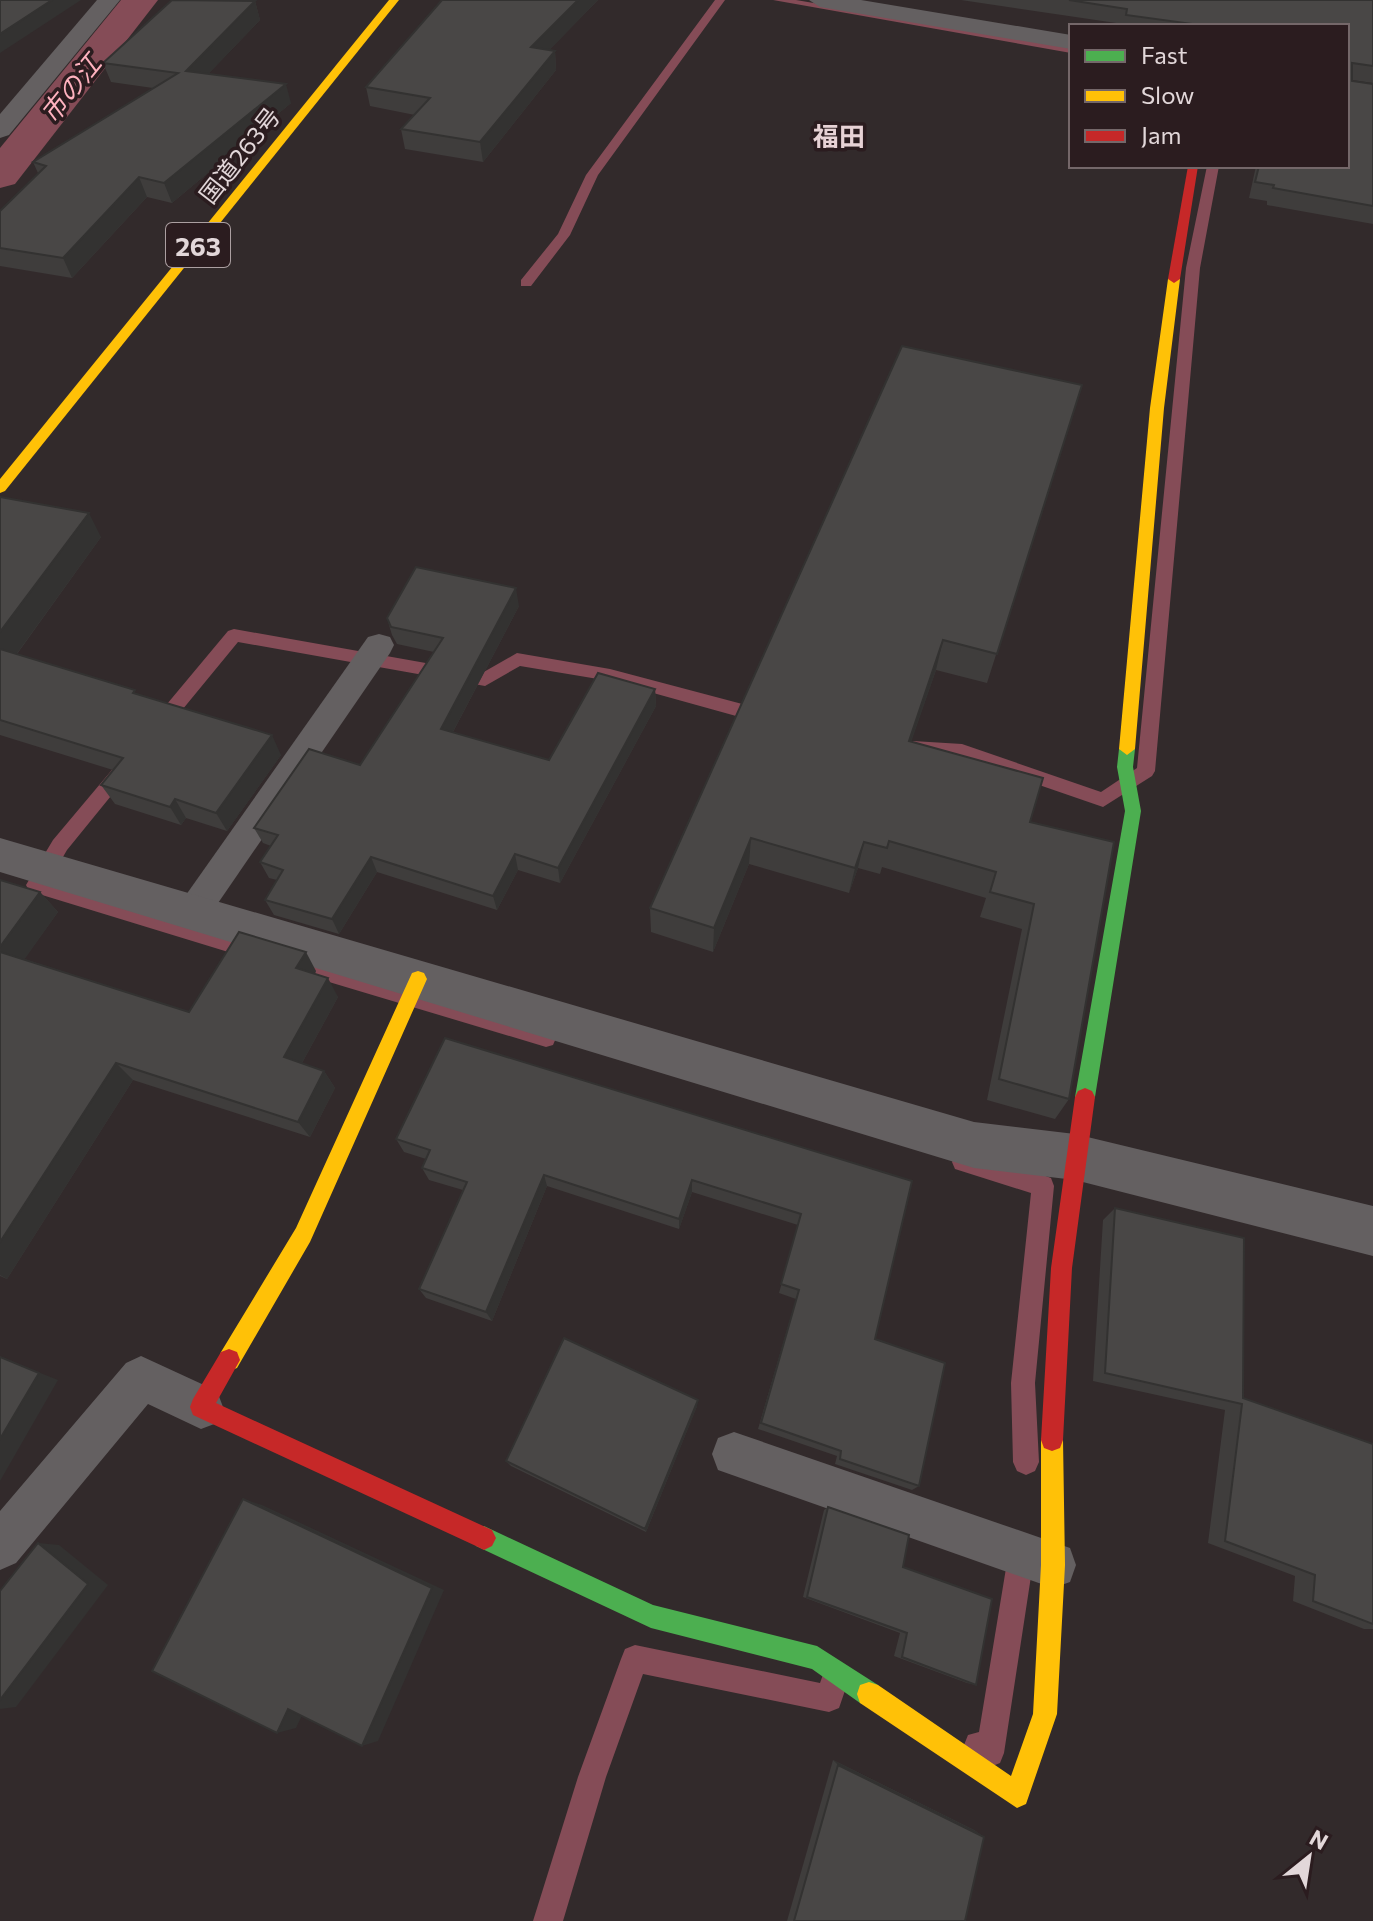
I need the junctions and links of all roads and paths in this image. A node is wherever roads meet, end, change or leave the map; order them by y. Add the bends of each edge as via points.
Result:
1 (109, 0) edge
2 (394, 0) edge
3 (820, 0) edge
4 (1069, 42) edge
5 (0, 130) edge
6 (1193, 168) edge
7 (0, 488) edge
8 (370, 658) dead end
9 (30, 864) edge
10 (193, 912) junction
11 (410, 998) junction
12 (1075, 1157) junction
13 (1373, 1231) edge
14 (201, 1407) junction
15 (734, 1454) dead end
16 (0, 1547) edge
17 (1053, 1565) junction

1 - 5 street
2 - 7 main road, 国道263号 / 263
3 - 4 street
6 - 12 main road via 1157,408 1125,767 1133,811
8 - 10 lane
9 - 10 street
10 - 11 street
11 - 12 street via 974,1145
11 - 14 main road via 303,1235
12 - 13 street
12 - 17 main road via 1052,1397
14 - 16 lane via 141,1378
14 - 17 main road via 651,1616 817,1658 1017,1795 1045,1714
15 - 17 lane

